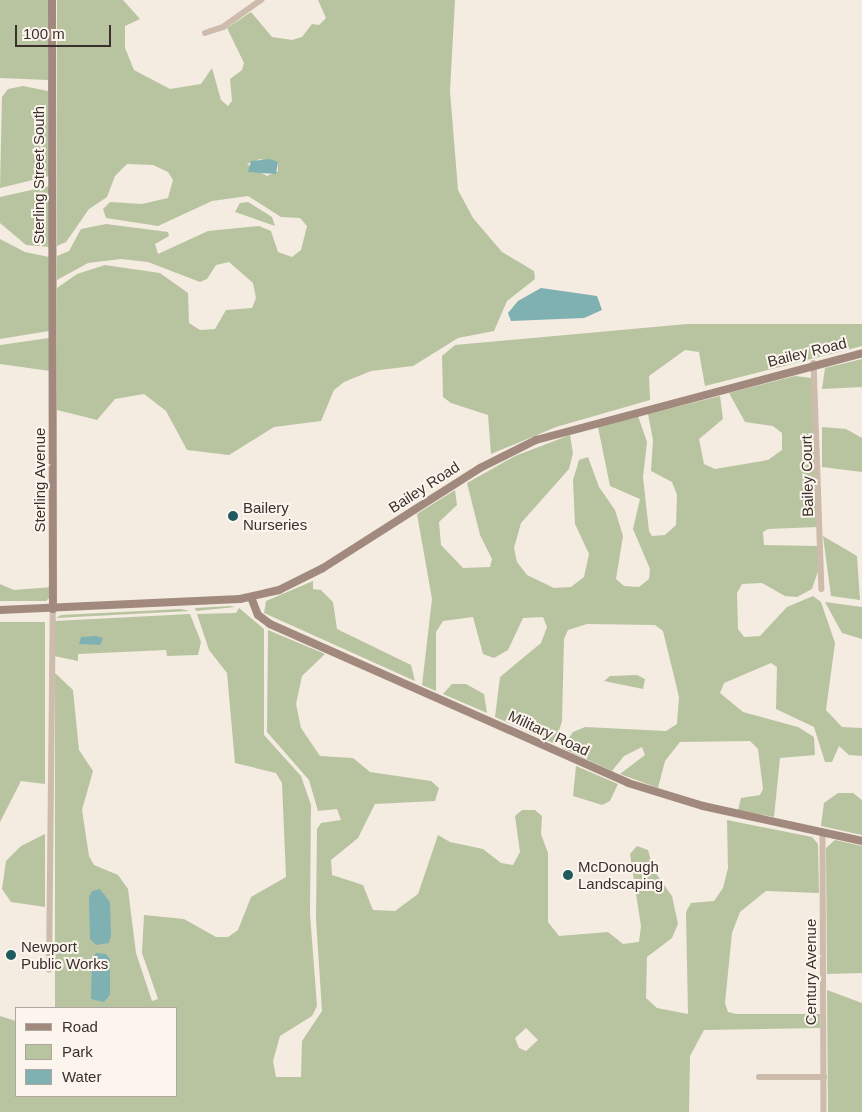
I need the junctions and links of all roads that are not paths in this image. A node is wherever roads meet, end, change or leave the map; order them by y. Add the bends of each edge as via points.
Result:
1 (52, 0) edge
2 (260, 0) edge
3 (205, 33) dead end
4 (54, 350) joint
5 (862, 353) edge
6 (814, 363) junction
7 (822, 589) dead end
8 (251, 597) junction
9 (53, 608) junction
10 (0, 610) edge
11 (823, 832) junction
12 (862, 840) edge
13 (49, 970) dead end
14 (824, 1077) junction
15 (759, 1078) dead end
16 (824, 1112) edge

1 - 4 street, Sterling Street South
2 - 3 street via 223,27
4 - 9 street, Sterling Avenue
5 - 6 street, Bailey Road
6 - 7 street, Bailey Court
6 - 8 street, Bailey Road via 529,443 468,475 312,575
8 - 9 street, Bailey Road
8 - 11 street, Military Road via 256,613 268,623 620,780 686,802
9 - 10 street, Bailey Road
9 - 13 street
11 - 12 street, Military Road
11 - 14 street, Century Avenue
14 - 15 street
14 - 16 street, Century Avenue

